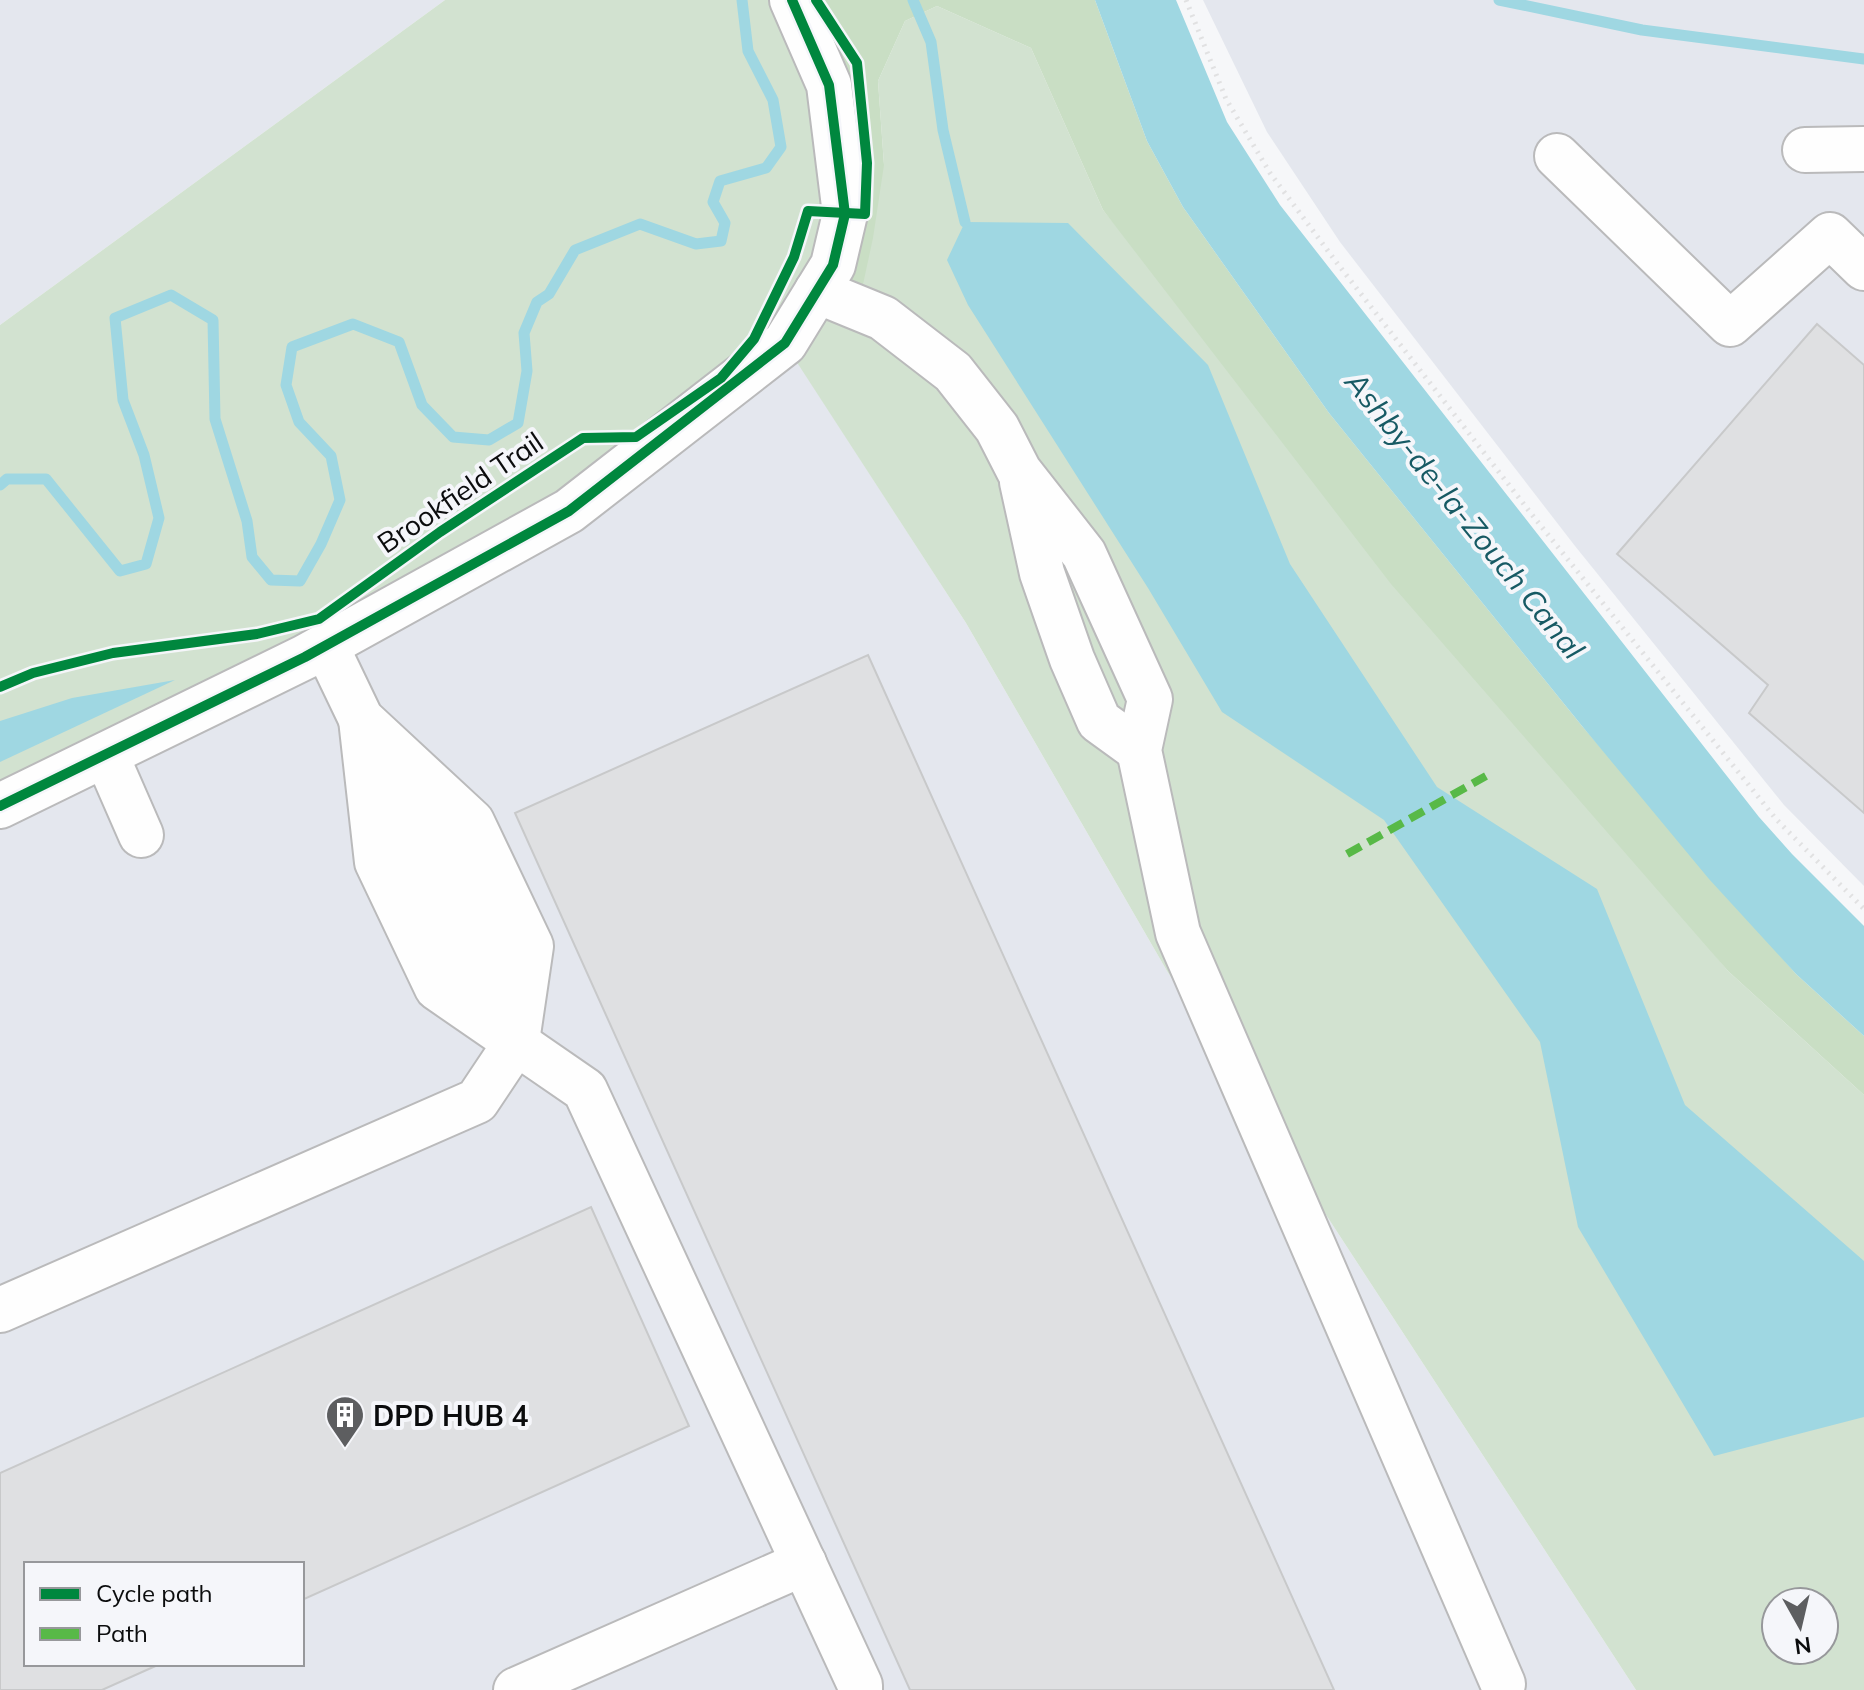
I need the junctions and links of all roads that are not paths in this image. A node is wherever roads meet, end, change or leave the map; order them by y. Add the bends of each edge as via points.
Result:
1 (793, 2) edge
2 (1864, 149) edge
3 (1805, 150) dead end
4 (1557, 156) dead end
5 (1864, 268) edge
6 (817, 291) junction
7 (326, 646) junction
8 (361, 719) junction
9 (106, 755) junction
10 (0, 806) edge
11 (141, 835) dead end
12 (517, 1041) junction
13 (0, 1310) edge
14 (804, 1563) junction
15 (1503, 1684) dead end
16 (516, 1690) edge
17 (860, 1690) edge

1 - 6 street via 829,85 845,214 833,265
2 - 3 street
4 - 5 street via 1730,324 1830,235
6 - 7 street via 785,343 569,511
6 - 15 street via 883,318 953,372 997,428 1019,471 1042,573 1077,672 1099,721 1139,750 1178,933
7 - 8 street
7 - 9 street
8 - 12 street via 441,835 500,960
8 - 12 street via 377,862 437,988
9 - 10 street
9 - 11 street
12 - 13 street via 477,1101
12 - 14 street via 585,1090
14 - 16 street
14 - 17 street

